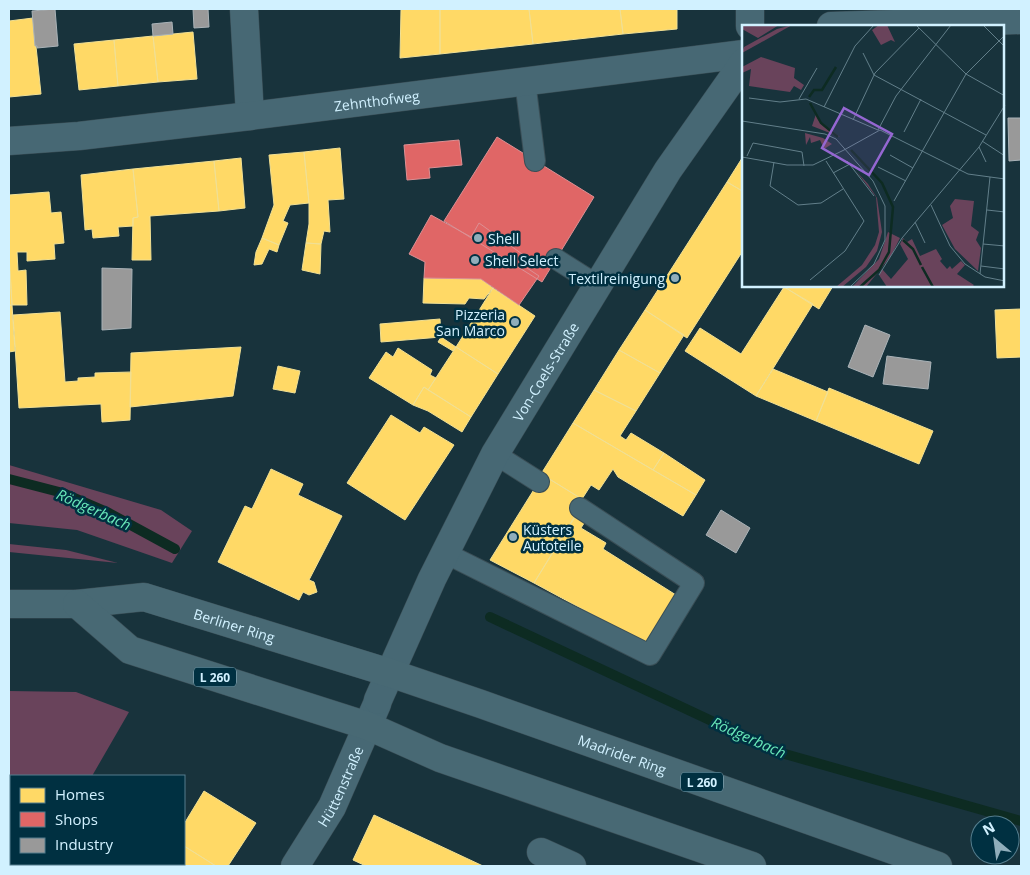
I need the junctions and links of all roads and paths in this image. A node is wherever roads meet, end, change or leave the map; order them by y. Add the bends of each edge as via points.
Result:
1 (244, 9) edge
2 (750, 9) edge
3 (1021, 20) edge
4 (750, 25) edge
5 (863, 25) edge
6 (742, 54) edge
7 (742, 65) edge
8 (525, 81) junction
9 (250, 116) junction
10 (9, 142) edge
11 (535, 161) dead end
12 (556, 259) dead end
13 (597, 285) junction
14 (495, 454) junction
15 (539, 482) dead end
16 (580, 508) dead end
17 (445, 553) junction
18 (9, 604) edge
19 (77, 604) junction
20 (390, 673) junction
21 (378, 700) joint
22 (368, 726) junction
23 (541, 852) dead end
24 (295, 866) edge
25 (572, 866) edge
26 (752, 866) edge
27 (938, 866) edge

1 - 9 street
2 - 4 street
3 - 5 street
6 - 8 street, Zehnthofweg
7 - 13 street, Von-Coels-Straße via 668,170
8 - 9 street, Zehnthofweg
8 - 11 lane
9 - 10 street, Zehnthofweg
12 - 13 lane
13 - 14 street, Von-Coels-Straße
14 - 15 lane
14 - 17 street, Von-Coels-Straße
16 - 17 lane via 694,583 650,655
17 - 20 street, Von-Coels-Straße
18 - 19 main road, Berliner Ring / L 260
19 - 20 main road, Berliner Ring / L 260 via 144,597
19 - 22 main road, L 260 via 130,650
20 - 21 street, Von-Coels-Straße
20 - 27 main road, Madrider Ring / L 260
21 - 22 street, Hüttenstraße
22 - 24 street, Hüttenstraße via 332,807
22 - 26 main road, L 260 via 440,758
23 - 25 street

